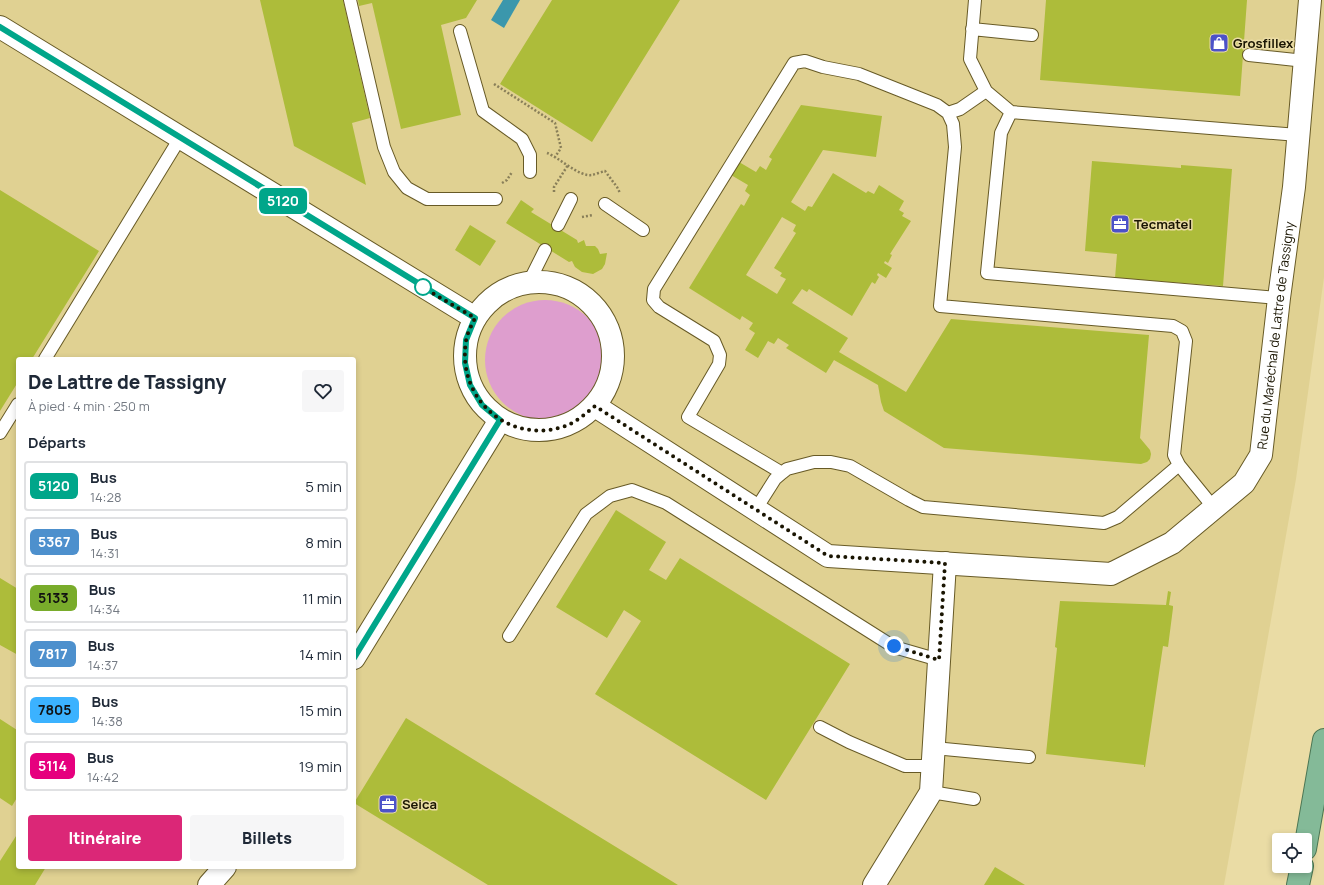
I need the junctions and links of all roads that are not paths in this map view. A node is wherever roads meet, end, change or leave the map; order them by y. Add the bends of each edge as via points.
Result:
1 (350, 0) edge
2 (975, 0) edge
3 (1310, 0) edge
4 (0, 27) edge
5 (972, 29) junction
6 (460, 31) dead end
7 (1032, 35) dead end
8 (1249, 55) dead end
9 (1305, 61) junction
10 (986, 91) junction
11 (1011, 112) junction
12 (948, 113) junction
13 (1298, 135) junction
14 (180, 138) junction
15 (530, 172) dead end
16 (496, 199) dead end
17 (571, 200) dead end
18 (608, 206) road end
19 (558, 225) road end
20 (642, 230) dead end
21 (546, 250) dead end
22 (529, 282) junction
23 (1279, 298) junction
24 (475, 318) junction
25 (46, 357) edge
26 (595, 406) junction
27 (16, 407) edge
28 (500, 420) junction
29 (0, 433) edge
30 (1180, 465) junction
31 (782, 473) junction
32 (1214, 508) junction
33 (756, 509) junction
34 (945, 563) junction
35 (509, 636) dead end
36 (356, 655) edge
37 (939, 660) junction
38 (820, 727) dead end
39 (1324, 740) edge
40 (933, 757) junction
41 (1029, 757) dead end
42 (931, 792) junction
43 (974, 799) dead end
44 (1308, 833) edge
45 (224, 869) edge
46 (225, 869) edge
47 (1301, 873) edge
48 (209, 885) edge
49 (219, 885) edge
50 (874, 885) edge
51 (1298, 885) edge

1 - 16 lane via 384,147 394,172 407,188 427,199
2 - 5 lane
3 - 9 street, Rue du Maréchal de Lattre de Tassigny
4 - 14 street
5 - 7 lane
5 - 10 lane via 970,59
6 - 15 lane via 483,111 522,139 530,155
8 - 9 lane
9 - 13 street, Rue du Maréchal de Lattre de Tassigny
10 - 11 lane
10 - 12 lane via 960,109
11 - 13 lane
11 - 23 lane via 1001,133 988,273
12 - 30 lane via 953,124 955,147 940,306 1173,326 1182,331 1186,341 1174,455
12 - 31 lane via 937,105 859,74 806,61 794,63 654,289 653,300 659,307 714,341 720,355 719,364 688,417
13 - 23 street, Rue du Maréchal de Lattre de Tassigny via 1294,187
14 - 24 street
14 - 25 lane
17 - 19 lane
18 - 20 lane
21 - 22 lane
22 - 24 street via 508,288 489,301
22 - 26 street via 553,283 576,291 595,307 607,325 613,346 613,367 607,388
23 - 32 street, Rue du Maréchal de Lattre de Tassigny via 1261,455 1244,483
24 - 28 street via 466,340 465,363 470,385 482,405
26 - 28 street via 579,420 560,428 539,431 519,429
26 - 33 street, Rue du Maréchal de Lattre de Tassigny
27 - 29 lane
28 - 36 street
30 - 31 lane via 1118,517 1104,523 923,507 850,466 831,462 814,462 787,469
30 - 32 lane
31 - 33 lane via 775,479
32 - 34 street, Rue du Maréchal de Lattre de Tassigny via 1172,543 1111,574
33 - 34 street, Rue du Maréchal de Lattre de Tassigny via 828,556
34 - 37 street
35 - 37 lane via 586,514 610,496 632,490 666,503 894,646
37 - 40 street
38 - 40 lane via 905,766
39 - 44 highway
40 - 41 lane
40 - 42 street
42 - 43 lane
42 - 50 street
45 - 48 street
46 - 49 street
47 - 51 highway

